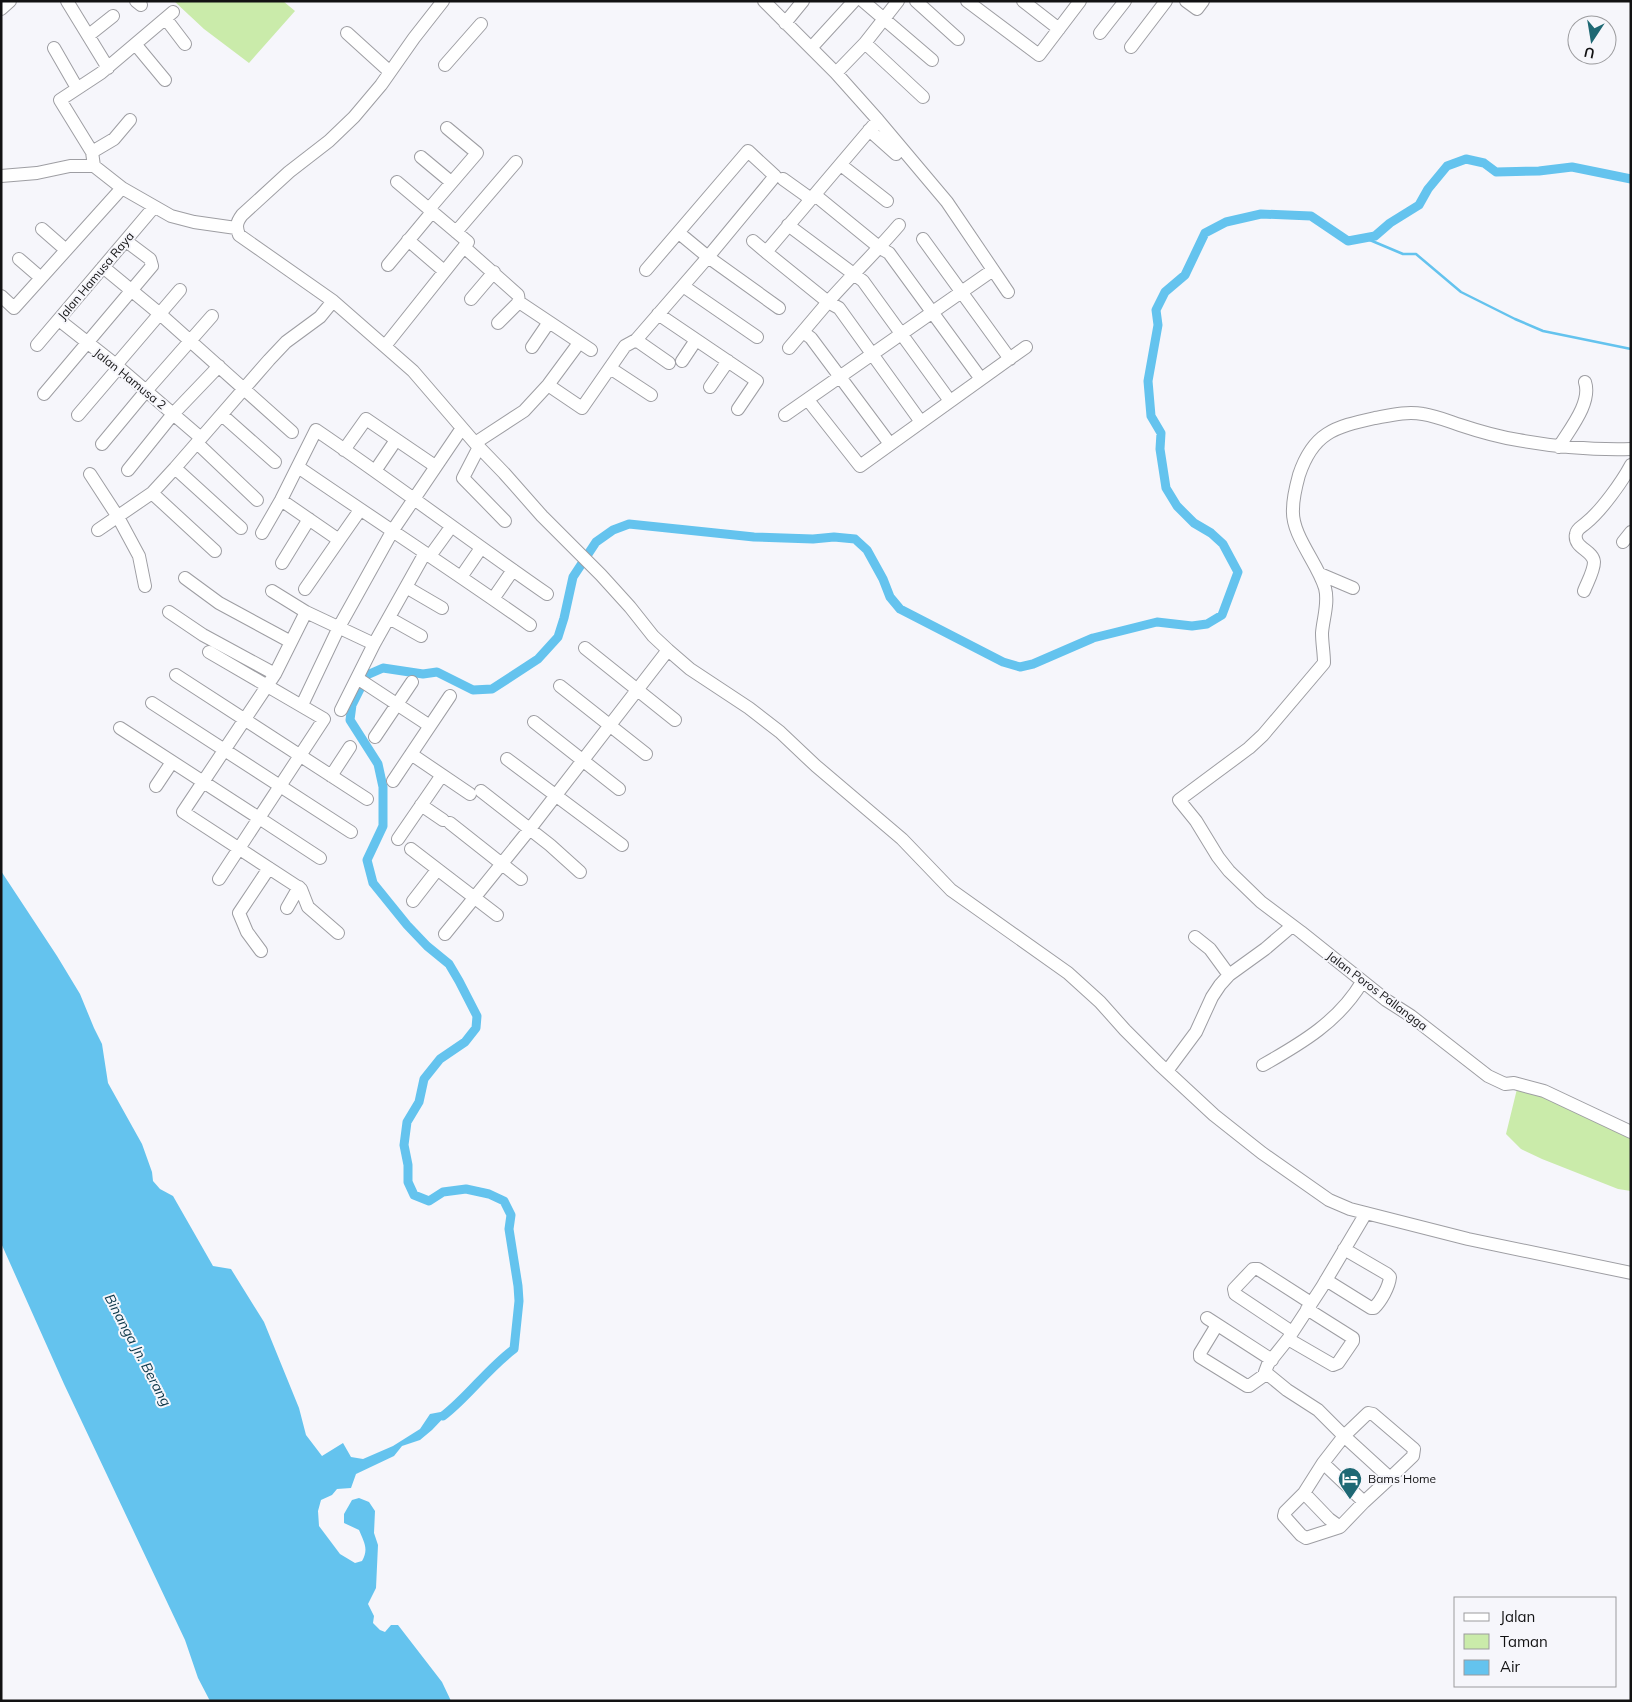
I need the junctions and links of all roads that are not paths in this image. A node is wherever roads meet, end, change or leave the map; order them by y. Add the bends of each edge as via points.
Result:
1 (10, 1) edge
2 (67, 1) edge
3 (443, 1) edge
4 (764, 1) edge
5 (803, 1) edge
6 (854, 1) edge
7 (863, 1) edge
8 (898, 1) edge
9 (916, 1) edge
10 (968, 1) edge
11 (1022, 1) edge
12 (1079, 1) edge
13 (1125, 1) edge
14 (1166, 1) edge
15 (1186, 1) edge
16 (1203, 1) edge
17 (1, 9) edge
18 (113, 16) dead end
19 (884, 18) junction
20 (785, 23) junction
21 (481, 24) dead end
22 (1059, 29) junction
23 (347, 33) dead end
24 (1100, 33) dead end
25 (89, 35) junction
26 (958, 39) dead end
27 (865, 43) junction
28 (185, 44) dead end
29 (136, 45) junction
30 (54, 48) dead end
31 (811, 48) junction
32 (1131, 48) dead end
33 (932, 60) dead end
34 (445, 66) dead end
35 (108, 68) junction
36 (390, 72) junction
37 (836, 72) junction
38 (165, 80) dead end
39 (77, 88) junction
40 (923, 97) dead end
41 (130, 120) dead end
42 (878, 120) junction
43 (447, 128) dead end
44 (869, 130) junction
45 (92, 152) junction
46 (896, 154) dead end
47 (421, 157) dead end
48 (516, 162) dead end
49 (841, 165) junction
50 (94, 166) junction
51 (1, 176) edge
52 (783, 179) dead end
53 (397, 182) dead end
54 (451, 182) junction
55 (122, 188) junction
56 (813, 197) junction
57 (887, 201) dead end
58 (154, 207) junction
59 (430, 210) junction
60 (899, 225) dead end
61 (788, 226) junction
62 (236, 228) junction
63 (42, 230) dead end
64 (456, 232) junction
65 (679, 233) junction
66 (923, 239) dead end
67 (126, 240) junction
68 (408, 240) junction
69 (753, 241) dead end
70 (464, 247) junction
71 (880, 248) junction
72 (66, 250) junction
73 (766, 252) junction
74 (708, 258) junction
75 (19, 259) dead end
76 (388, 265) dead end
77 (103, 267) junction
78 (646, 270) dead end
79 (993, 270) junction
80 (444, 271) junction
81 (494, 272) junction
82 (852, 274) junction
83 (41, 278) junction
84 (683, 286) junction
85 (180, 290) dead end
86 (132, 291) junction
87 (961, 292) junction
88 (1008, 292) dead end
89 (1, 296) edge
90 (471, 299) dead end
91 (333, 301) junction
92 (519, 302) junction
93 (828, 302) junction
94 (779, 308) dead end
95 (933, 312) junction
96 (160, 314) junction
97 (658, 314) junction
98 (212, 316) dead end
99 (59, 320) junction
100 (549, 322) junction
101 (498, 323) dead end
102 (803, 332) junction
103 (902, 334) junction
104 (757, 337) dead end
105 (636, 340) junction
106 (696, 340) junction
107 (189, 341) junction
108 (579, 343) junction
109 (87, 344) junction
110 (37, 345) dead end
111 (385, 346) junction
112 (1026, 347) dead end
113 (532, 348) dead end
114 (789, 348) dead end
115 (591, 350) dead end
116 (872, 354) junction
117 (1010, 358) junction
118 (728, 361) junction
119 (117, 366) junction
120 (219, 366) junction
121 (610, 368) junction
122 (840, 377) junction
123 (981, 379) junction
124 (1585, 382) dead end
125 (548, 385) junction
126 (710, 387) dead end
127 (244, 388) junction
128 (146, 391) junction
129 (44, 394) dead end
130 (651, 395) dead end
131 (808, 400) junction
132 (950, 401) junction
133 (738, 409) dead end
134 (173, 414) junction
135 (78, 415) dead end
136 (222, 415) junction
137 (785, 415) dead end
138 (921, 422) junction
139 (462, 428) junction
140 (292, 432) dead end
141 (199, 440) junction
142 (396, 440) junction
143 (102, 444) dead end
144 (890, 444) junction
145 (477, 445) junction
146 (1559, 447) junction
147 (1631, 449) edge
148 (344, 450) junction
149 (275, 462) dead end
150 (1631, 465) edge
151 (435, 466) junction
152 (298, 467) junction
153 (175, 468) junction
154 (128, 470) dead end
155 (375, 471) junction
156 (90, 474) dead end
157 (152, 493) junction
158 (414, 498) junction
159 (257, 500) dead end
160 (282, 500) junction
161 (360, 510) junction
162 (118, 516) junction
163 (309, 519) junction
164 (506, 520) dead end
165 (452, 527) junction
166 (241, 528) dead end
167 (98, 530) dead end
168 (393, 530) junction
169 (262, 533) dead end
170 (339, 540) junction
171 (481, 548) junction
172 (215, 551) dead end
173 (428, 554) junction
174 (282, 563) dead end
175 (513, 570) junction
176 (1320, 574) junction
177 (461, 577) junction
178 (185, 578) dead end
179 (146, 586) dead end
180 (406, 587) junction
181 (1353, 588) dead end
182 (305, 589) dead end
183 (272, 591) dead end
184 (1584, 591) dead end
185 (547, 594) dead end
186 (493, 599) junction
187 (442, 608) dead end
188 (169, 612) dead end
189 (306, 612) junction
190 (389, 618) junction
191 (530, 626) dead end
192 (339, 628) junction
193 (421, 636) dead end
194 (291, 642) junction
195 (374, 644) junction
196 (586, 648) dead end
197 (668, 650) junction
198 (209, 652) dead end
199 (176, 675) dead end
200 (271, 680) junction
201 (362, 680) junction
202 (412, 682) dead end
203 (560, 686) dead end
204 (636, 689) junction
205 (450, 696) dead end
206 (304, 701) junction
207 (152, 702) dead end
208 (397, 704) junction
209 (341, 710) dead end
210 (245, 720) junction
211 (675, 720) dead end
212 (534, 722) dead end
213 (610, 725) junction
214 (430, 726) junction
215 (120, 728) dead end
216 (375, 737) dead end
217 (350, 747) dead end
218 (225, 750) junction
219 (411, 754) junction
220 (646, 754) dead end
221 (300, 755) junction
222 (508, 759) dead end
223 (582, 759) junction
224 (172, 762) junction
225 (442, 774) junction
226 (331, 776) junction
227 (393, 781) dead end
228 (203, 782) junction
229 (156, 786) dead end
230 (280, 786) junction
231 (619, 789) dead end
232 (555, 795) junction
233 (367, 799) dead end
234 (421, 805) junction
235 (259, 818) junction
236 (529, 830) junction
237 (351, 832) dead end
238 (398, 840) dead end
239 (622, 845) dead end
240 (239, 848) junction
241 (411, 849) dead end
242 (320, 858) dead end
243 (501, 864) junction
244 (269, 868) junction
245 (437, 870) junction
246 (580, 872) dead end
247 (219, 878) dead end
248 (521, 879) dead end
249 (299, 887) junction
250 (474, 898) junction
251 (413, 901) dead end
252 (287, 908) dead end
253 (496, 915) dead end
254 (1292, 926) junction
255 (338, 933) dead end
256 (445, 934) dead end
257 (1196, 937) dead end
258 (261, 951) dead end
259 (1228, 975) junction
260 (1362, 982) junction
261 (1263, 1065) dead end
262 (1167, 1071) junction
263 (1631, 1132) edge
264 (1366, 1213) junction
265 (1344, 1249) junction
266 (1631, 1273) edge
267 (1326, 1280) junction
268 (1309, 1306) junction
269 (1290, 1336) junction
270 (1272, 1360) junction
271 (1266, 1374) junction
272 (1344, 1436) junction
273 (1323, 1463) junction
274 (1390, 1478) junction
275 (1304, 1493) junction
276 (1364, 1502) junction
277 (1340, 1528) junction

1 - 17 street
2 - 25 street
3 - 36 street
4 - 20 street
5 - 20 street
6 - 31 street
7 - 19 street
8 - 19 street
9 - 26 street
10 - 22 street via 1039,55
11 - 22 street
12 - 22 street
13 - 24 street
14 - 32 street
15 - 16 street via 1197,9
18 - 25 street
19 - 27 street
19 - 33 street
20 - 31 street
21 - 34 street
23 - 36 street
25 - 35 street
27 - 37 street
27 - 40 street
28 - 29 street via 169,15
29 - 35 street
29 - 38 street
30 - 39 street
31 - 37 street
35 - 39 street
36 - 62 street via 354,117 242,216
37 - 42 street
39 - 45 street via 60,100
41 - 45 street via 114,139
42 - 44 street
42 - 79 street via 946,202
43 - 54 street via 476,153
44 - 46 street
44 - 49 street
45 - 50 street
47 - 54 street
48 - 64 street
49 - 56 street
49 - 57 street
50 - 51 street via 70,166
50 - 55 street
52 - 56 street
53 - 59 street
54 - 59 street
55 - 58 street
55 - 72 street
56 - 61 street
56 - 71 street
58 - 62 street via 194,222
58 - 67 street, Jalan Hamusa Raya
59 - 64 street
59 - 68 street
60 - 71 street
61 - 73 street
61 - 82 street
62 - 91 street via 246,242
63 - 72 street
64 - 70 street via 468,242
65 - 74 street
65 - 74 street via 748,151 775,176
65 - 78 street
66 - 87 street
67 - 77 street, Jalan Hamusa Raya
67 - 86 street via 152,264
68 - 76 street
68 - 80 street
69 - 73 street
70 - 80 street
70 - 81 street
71 - 82 street
71 - 95 street via 889,253
72 - 83 street
73 - 93 street
74 - 84 street
74 - 94 street
75 - 83 street
77 - 86 street
77 - 99 street, Jalan Hamusa Raya
79 - 87 street
79 - 88 street
80 - 111 street
81 - 90 street
81 - 92 street via 518,295
82 - 93 street
82 - 103 street via 863,281
83 - 89 street via 14,308
84 - 97 street
84 - 104 street
85 - 96 street
86 - 96 street
86 - 109 street
87 - 95 street
87 - 117 street
91 - 111 street
91 - 127 street via 320,317 286,342
92 - 100 street
92 - 101 street
93 - 102 street
93 - 116 street via 839,308
95 - 103 street
95 - 123 street
96 - 107 street
96 - 119 street
97 - 105 street
97 - 106 street
98 - 107 street
99 - 109 street, Jalan Hamusa 2
99 - 110 street, Jalan Hamusa Raya
100 - 108 street
100 - 113 street
102 - 114 street
102 - 122 street
103 - 116 street
103 - 132 street
105 - 106 street via 676,362
105 - 121 street via 625,346
106 - 118 street
107 - 120 street
107 - 128 street
108 - 115 street
108 - 125 street
109 - 119 street, Jalan Hamusa 2
109 - 129 street
111 - 139 street via 413,371
112 - 117 street
116 - 122 street
116 - 138 street
117 - 123 street
118 - 126 street
118 - 133 street via 758,381
119 - 128 street, Jalan Hamusa 2
119 - 135 street
120 - 127 street
120 - 134 street
121 - 125 street via 582,408
121 - 130 street
122 - 131 street
122 - 144 street
123 - 132 street
124 - 146 street via 1584,401
125 - 145 street via 524,411
127 - 136 street
127 - 140 street
128 - 134 street, Jalan Hamusa 2
128 - 143 street
131 - 137 street
131 - 144 street via 860,466
132 - 138 street
134 - 141 street, Jalan Hamusa 2
134 - 154 street
136 - 141 street
136 - 149 street
138 - 144 street
139 - 145 street
139 - 151 street
141 - 153 street
141 - 159 street, Jalan Hamusa 2
142 - 148 street via 366,419
142 - 151 street
142 - 155 street
145 - 164 street via 463,478
145 - 197 street
146 - 147 street
146 - 176 street via 1475,430 1422,414 1395,414 1356,422 1329,432 1304,459 1292,511 1294,522
148 - 152 street via 316,430
148 - 155 street
150 - 184 street via 1602,506 1575,536 1578,544 1593,558 1594,564
151 - 158 street
152 - 160 street
152 - 161 street
153 - 157 street
153 - 166 street
155 - 158 street
156 - 162 street
157 - 162 street
157 - 172 street
158 - 165 street
158 - 168 street
160 - 163 street
160 - 169 street
161 - 168 street
161 - 170 street
162 - 167 street
162 - 179 street via 139,556
163 - 170 street
163 - 174 street
165 - 171 street
165 - 173 street
168 - 173 street
168 - 192 street
170 - 182 street
171 - 175 street
171 - 177 street
173 - 177 street
173 - 180 street
175 - 185 street
175 - 186 street
176 - 181 street
176 - 254 street, Jalan Poros Pallangga via 1326,590 1322,635 1324,664 1254,744 1180,798 1179,802 1238,881
177 - 186 street
178 - 194 street via 219,603
180 - 187 street
180 - 190 street
183 - 189 street
186 - 191 street
188 - 200 street
189 - 192 street
189 - 194 street
190 - 193 street
190 - 195 street
192 - 195 street
192 - 206 street
194 - 200 street
195 - 201 street
196 - 204 street
197 - 204 street
197 - 262 street via 780,732 902,839 951,890 1068,973
198 - 200 street
199 - 210 street
200 - 206 street
200 - 210 street
201 - 208 street
201 - 209 street
202 - 208 street
203 - 213 street
204 - 211 street
204 - 213 street
205 - 214 street
206 - 221 street via 324,720
207 - 218 street
208 - 214 street
208 - 216 street
210 - 218 street
210 - 221 street
212 - 223 street
213 - 220 street
213 - 223 street
214 - 219 street
215 - 224 street
217 - 226 street
218 - 228 street
218 - 230 street
219 - 225 street
219 - 227 street
221 - 226 street
221 - 230 street
222 - 232 street
223 - 231 street
223 - 232 street
224 - 228 street
224 - 229 street
225 - 234 street
225 - 236 street via 476,792
226 - 233 street
228 - 235 street
228 - 240 street via 184,812
230 - 235 street
230 - 237 street
232 - 236 street
232 - 239 street
234 - 238 street
234 - 243 street
235 - 240 street
235 - 242 street
236 - 243 street
236 - 246 street
240 - 244 street
240 - 247 street
241 - 245 street
243 - 248 street
243 - 250 street
244 - 249 street
244 - 258 street via 239,913 247,932
245 - 250 street
245 - 251 street
249 - 252 street
249 - 255 street via 308,907
250 - 253 street
250 - 256 street
254 - 259 street via 1265,950
254 - 260 street, Jalan Poros Pallangga
257 - 259 street via 1210,949
259 - 262 street via 1212,997 1196,1032
260 - 261 street via 1326,1025
260 - 263 street, Jalan Poros Pallangga via 1497,1082 1544,1091
262 - 264 street via 1221,1121 1262,1153 1329,1200
264 - 265 street
264 - 266 street via 1468,1239
265 - 267 street
265 - 267 street via 1390,1277 1377,1305 1371,1308
267 - 268 street
268 - 269 street
268 - 269 street via 1353,1341 1339,1362 1333,1365
268 - 269 street via 1258,1268 1253,1269 1234,1289 1235,1294
269 - 270 street
270 - 271 street
270 - 271 street via 1212,1322 1200,1356 1247,1386
271 - 272 street via 1318,1410
272 - 273 street
272 - 274 street
272 - 274 street via 1371,1413 1414,1448 1413,1456
273 - 275 street
273 - 276 street
274 - 276 street
275 - 277 street
275 - 277 street via 1284,1516 1301,1535 1312,1537
276 - 277 street

